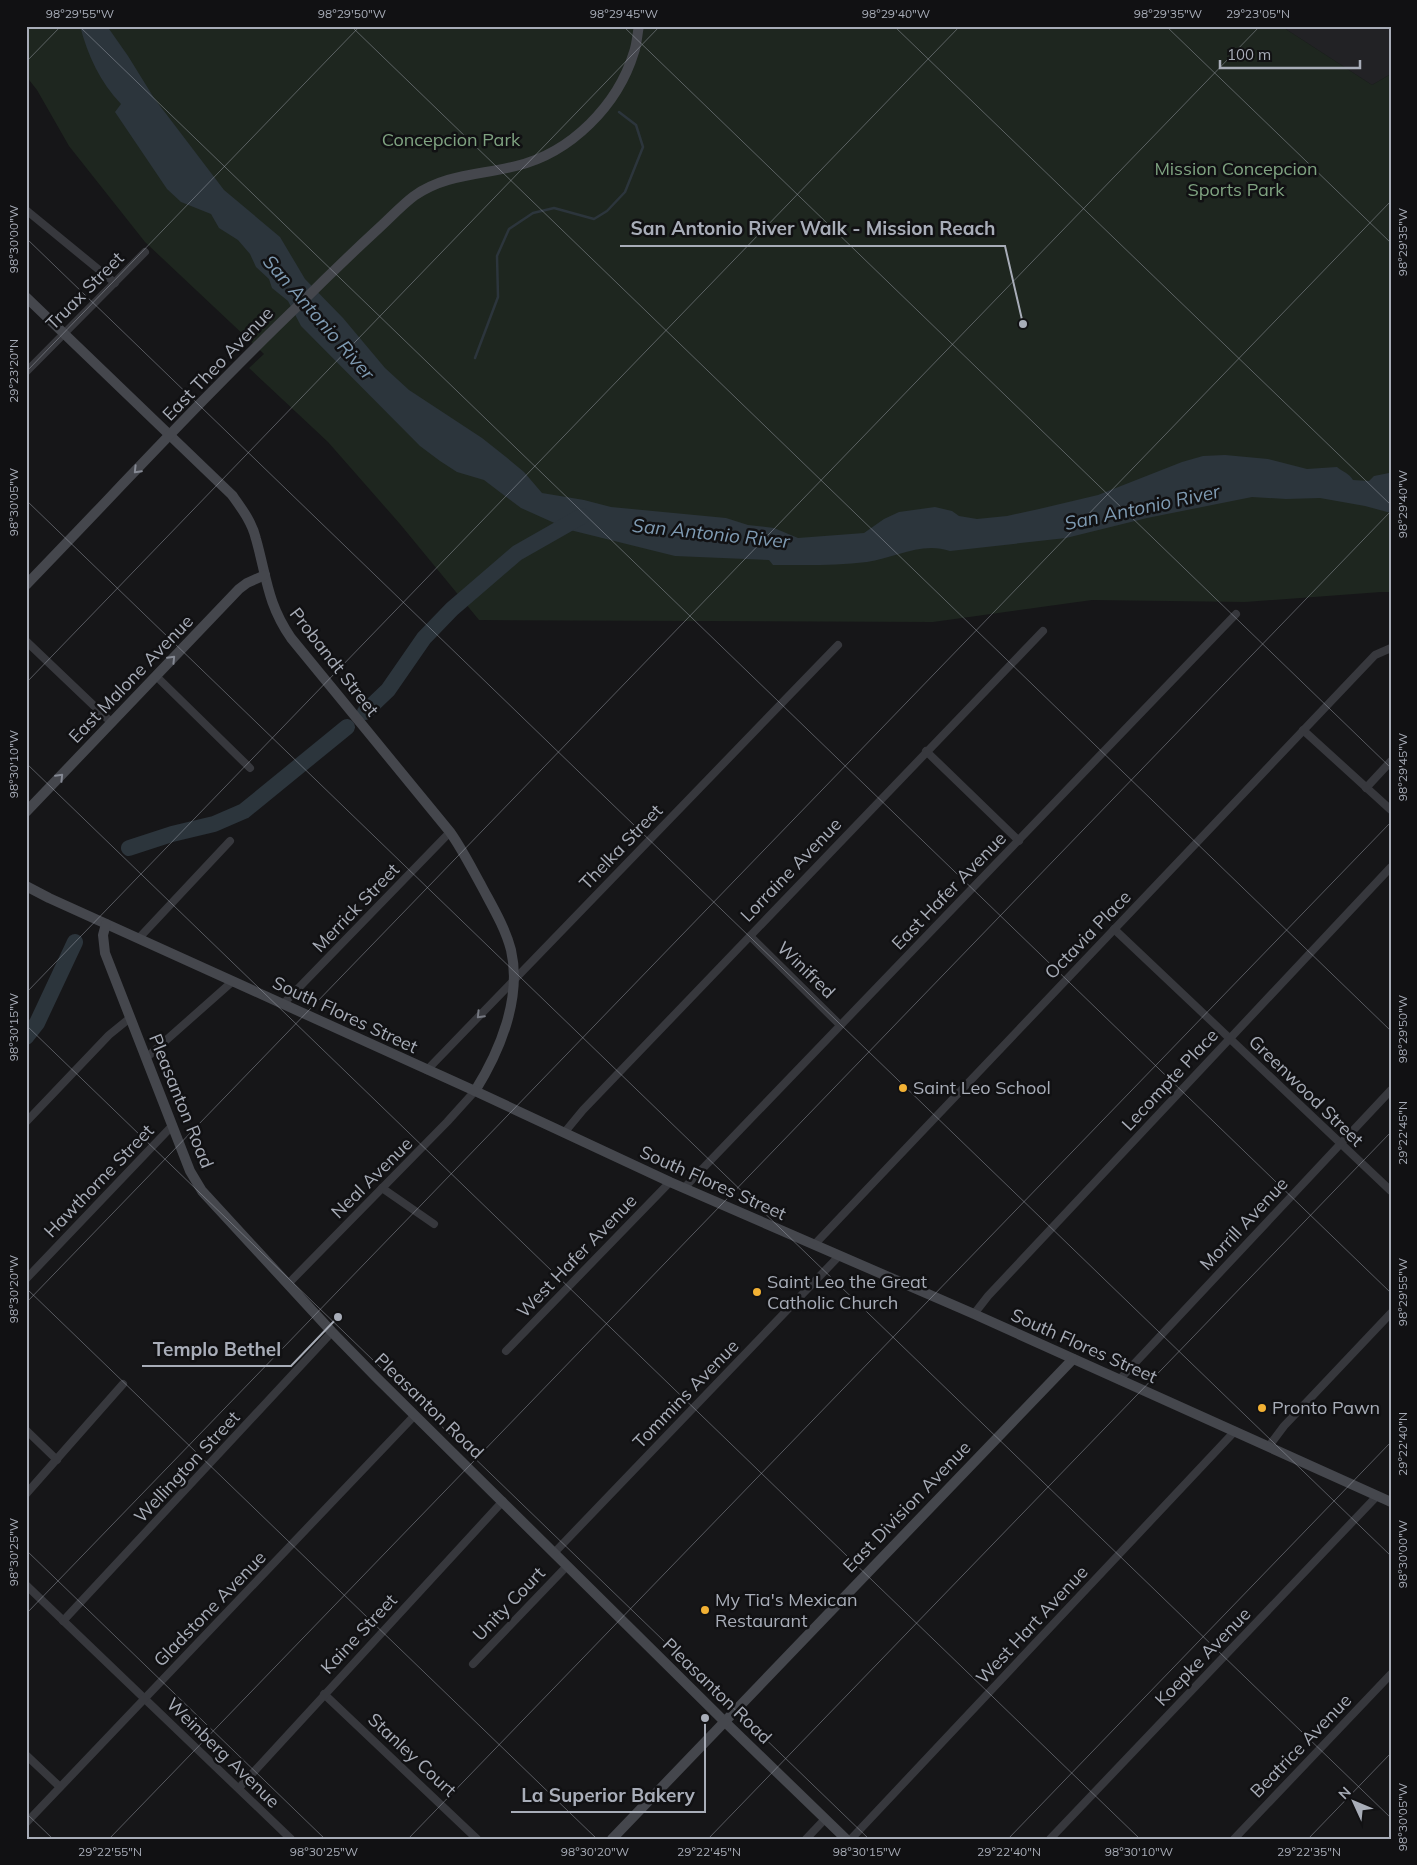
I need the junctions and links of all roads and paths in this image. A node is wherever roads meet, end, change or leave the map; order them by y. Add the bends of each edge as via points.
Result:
1 (639, 26) edge
2 (26, 210) edge
3 (145, 252) dead end
4 (115, 283) junction
5 (26, 297) edge
6 (64, 333) junction
7 (26, 372) edge
8 (171, 435) junction
9 (264, 575) junction
10 (26, 585) edge
11 (1236, 614) dead end
12 (1043, 631) dead end
13 (26, 641) edge
14 (838, 645) dead end
15 (1388, 648) edge
16 (156, 676) junction
17 (112, 723) junction
18 (1304, 730) junction
19 (926, 751) junction
20 (1391, 761) edge
21 (250, 768) dead end
22 (1366, 788) junction
23 (1391, 810) edge
24 (26, 812) edge
25 (450, 832) junction
26 (230, 841) dead end
27 (1019, 841) junction
28 (1391, 867) edge
29 (26, 886) edge
30 (106, 924) junction
31 (1114, 929) junction
32 (750, 936) junction
33 (139, 938) junction
34 (513, 980) junction
35 (233, 981) junction
36 (283, 1004) junction
37 (130, 1018) junction
38 (840, 1025) junction
39 (1230, 1039) junction
40 (146, 1058) junction
41 (427, 1070) junction
42 (1391, 1090) edge
43 (475, 1091) junction
44 (26, 1122) edge
45 (172, 1126) junction
46 (564, 1133) junction
47 (1340, 1144) junction
48 (670, 1182) junction
49 (382, 1188) junction
50 (684, 1188) junction
51 (1391, 1191) edge
52 (434, 1224) dead end
53 (814, 1245) junction
54 (839, 1256) junction
55 (26, 1279) edge
56 (288, 1284) junction
57 (1391, 1313) edge
58 (974, 1314) junction
59 (332, 1332) junction
60 (506, 1351) dead end
61 (1073, 1358) junction
62 (1119, 1380) junction
63 (123, 1384) dead end
64 (415, 1415) junction
65 (26, 1430) edge
66 (1235, 1431) junction
67 (1269, 1446) junction
68 (57, 1460) junction
69 (26, 1494) edge
70 (1377, 1496) junction
71 (503, 1501) junction
72 (1391, 1502) edge
73 (554, 1553) junction
74 (566, 1566) junction
75 (26, 1585) edge
76 (63, 1621) junction
77 (473, 1664) dead end
78 (1391, 1674) edge
79 (324, 1694) junction
80 (145, 1699) junction
81 (724, 1722) junction
82 (26, 1755) edge
83 (60, 1787) junction
84 (239, 1788) junction
85 (825, 1819) junction
86 (26, 1823) edge
87 (290, 1839) edge
88 (477, 1839) edge
89 (612, 1839) edge
90 (806, 1839) edge
91 (846, 1839) edge
92 (851, 1839) edge
93 (1050, 1839) edge
94 (1234, 1839) edge

1 - 8 main road, East Theo Avenue via 624,78 591,123 571,140 533,161 459,176 430,186 405,204 259,343
2 - 4 street
3 - 4 street, Truax Street
4 - 6 street, Truax Street
5 - 6 main road, Probandt Street
6 - 7 street, Truax Street
6 - 8 main road, Probandt Street
8 - 9 main road, Probandt Street via 244,511 256,538
8 -> 10 main road, East Theo Avenue
16 -> 9 main road, East Malone Avenue via 247,582
9 - 25 main road, Probandt Street via 279,621 290,638
11 - 27 street, East Hafer Avenue
12 - 19 street, Lorraine Avenue
13 - 17 street
14 - 34 street, Thelka Street
15 - 18 street, Octavia Place via 1375,655
16 - 17 main road, East Malone Avenue
16 - 21 street
24 -> 17 main road, East Malone Avenue
18 - 22 street
18 - 31 street, Octavia Place
19 - 27 street
19 - 32 street, Lorraine Avenue
20 - 22 street
22 - 23 street
25 - 34 main road, Probandt Street via 498,916 511,950
25 - 36 street, Merrick Street
26 - 33 street
27 - 38 street, East Hafer Avenue
28 - 39 street, Lecompte Place
29 - 30 main road, South Flores Street
30 - 33 main road, South Flores Street
30 - 37 main road, Pleasanton Road via 103,935 105,953
31 - 39 street, Greenwood Street
31 - 53 street, Octavia Place
32 - 38 street, Winifred
32 - 46 street, Lorraine Avenue
33 - 35 main road, South Flores Street
34 -> 41 street, Thelka Street
34 - 43 main road, Probandt Street via 503,1033
35 - 36 main road, South Flores Street
35 - 40 street
36 - 41 main road, South Flores Street
37 - 40 main road, Pleasanton Road
37 - 44 street via 109,1035
38 - 50 street, East Hafer Avenue
39 - 47 street, Greenwood Street
39 - 58 street, Lecompte Place
40 - 45 main road, Pleasanton Road
41 - 43 main road, South Flores Street
42 - 47 street, Morrill Avenue
43 - 46 main road, South Flores Street
43 - 49 street, Neal Avenue
45 - 55 street, Hawthorne Street
45 - 56 main road, Pleasanton Road via 196,1183
46 - 48 main road, South Flores Street
47 - 51 street, Greenwood Street
47 - 62 street, Morrill Avenue
48 - 50 main road, South Flores Street
48 - 60 street, West Hafer Avenue
49 - 52 street
49 - 56 street, Neal Avenue
50 - 53 main road, South Flores Street
53 - 54 main road, South Flores Street
54 - 58 main road, South Flores Street
54 - 73 street, Tommins Avenue
56 - 59 main road, Pleasanton Road
57 - 67 street
58 - 61 main road, South Flores Street
59 - 64 main road, Pleasanton Road
59 - 76 street, Wellington Street
61 - 62 main road, South Flores Street
61 - 81 main road, East Division Avenue
62 - 66 main road, South Flores Street
63 - 68 street
64 - 71 main road, Pleasanton Road
64 - 80 street, Gladstone Avenue
65 - 68 street
66 - 67 main road, South Flores Street
66 - 92 street, West Hart Avenue
67 - 70 main road, South Flores Street
68 - 69 street
70 - 72 main road, South Flores Street
70 - 93 street, Koepke Avenue
71 - 73 main road, Pleasanton Road
71 - 79 street, Kaine Street
73 - 74 main road, Pleasanton Road
74 - 77 street, Unity Court
74 - 81 main road, Pleasanton Road
75 - 76 street, Weinberg Avenue
76 - 80 street, Weinberg Avenue
78 - 94 street, Beatrice Avenue
79 - 84 street, Kaine Street
79 - 88 street, Stanley Court
80 - 83 street, Gladstone Avenue
80 - 84 street, Weinberg Avenue
81 - 85 main road, Pleasanton Road
81 - 89 main road, East Division Avenue
82 - 83 street
83 - 86 street, Gladstone Avenue
84 - 87 street, Weinberg Avenue
85 - 90 street
85 - 91 main road, Pleasanton Road

